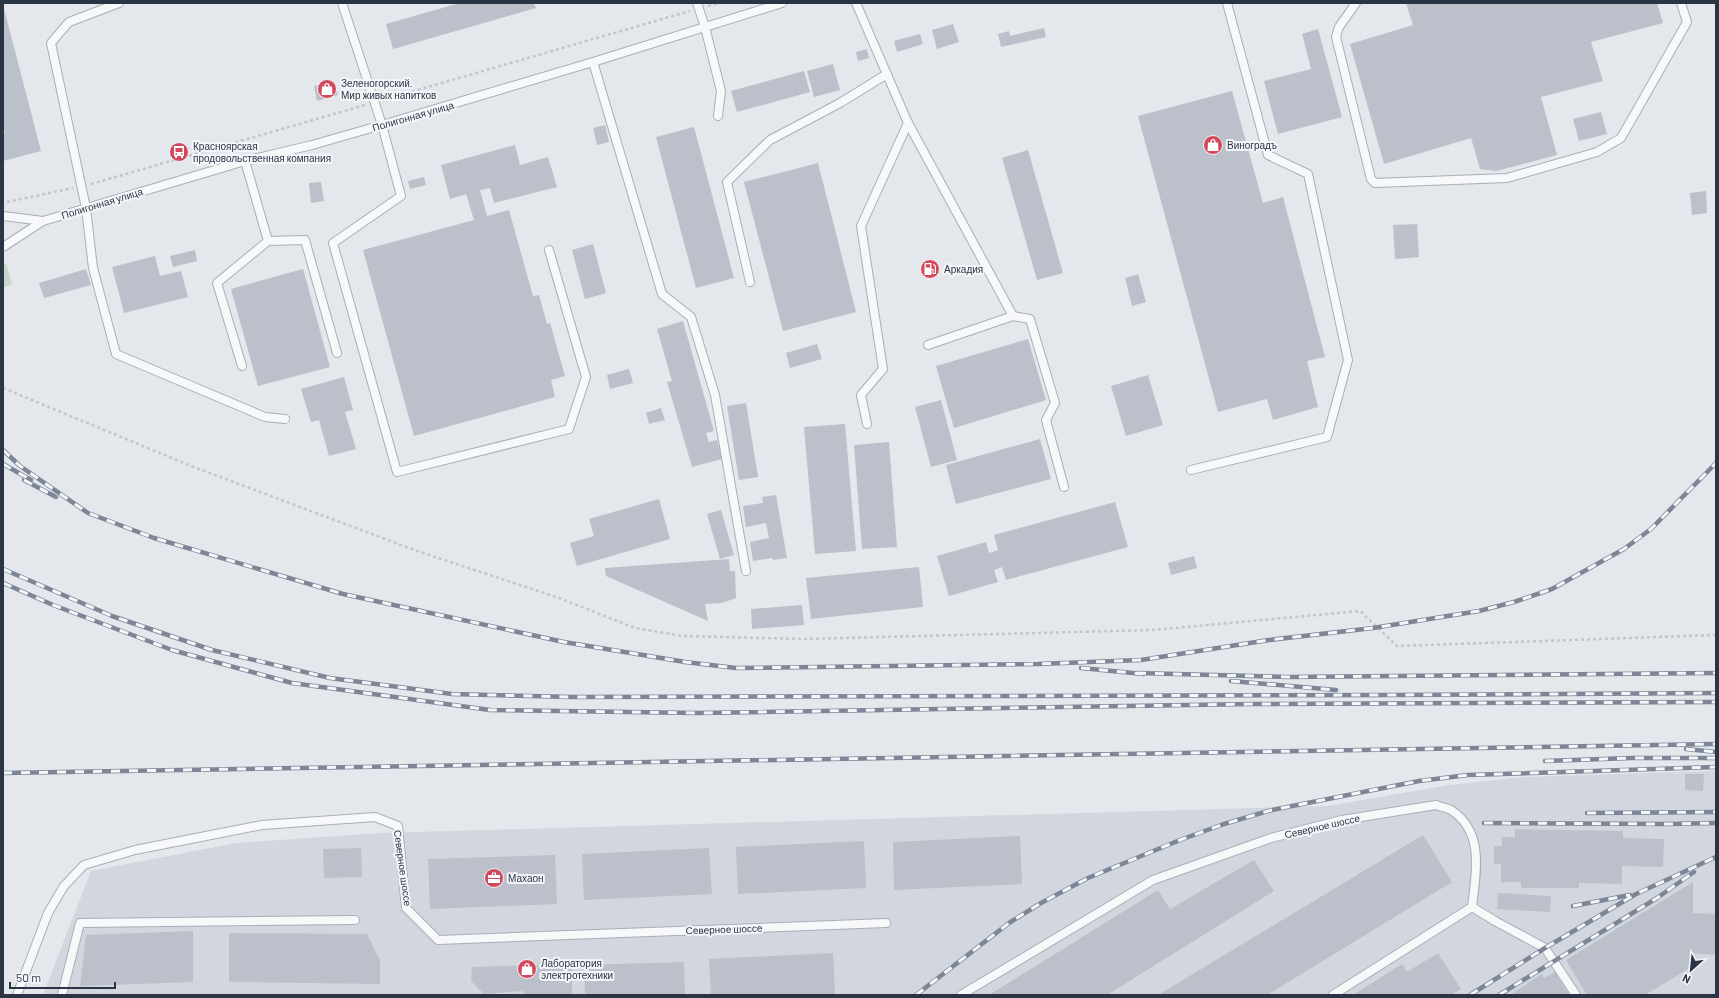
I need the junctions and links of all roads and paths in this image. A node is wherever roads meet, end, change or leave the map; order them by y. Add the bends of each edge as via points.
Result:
1 (119, 3) edge
2 (342, 3) edge
3 (697, 3) edge
4 (782, 3) edge
5 (856, 3) edge
6 (1227, 3) edge
7 (1356, 3) edge
8 (1681, 3) edge
9 (705, 27) junction
10 (593, 62) junction
11 (888, 74) junction
12 (718, 116) dead end
13 (908, 123) junction
14 (382, 125) junction
15 (244, 160) junction
16 (86, 208) junction
17 (3, 216) edge
18 (43, 221) junction
19 (268, 241) junction
20 (3, 247) edge
21 (549, 250) dead end
22 (750, 282) dead end
23 (1013, 316) junction
24 (928, 345) dead end
25 (337, 354) dead end
26 (242, 366) dead end
27 (3, 388) edge
28 (285, 419) dead end
29 (867, 424) dead end
30 (1191, 470) dead end
31 (1064, 487) dead end
32 (746, 571) dead end
33 (1716, 635) edge
34 (1472, 907) junction
35 (355, 920) dead end
36 (886, 923) dead end
37 (17, 995) edge
38 (62, 995) edge
39 (961, 995) edge
40 (1333, 995) edge
41 (1576, 995) edge

1 - 16 lane via 69,22 51,43
2 - 14 lane
3 - 9 lane
4 - 9 lane, Полигонная улица
5 - 11 lane
6 - 30 lane via 1268,155 1308,174 1348,360 1327,437
7 - 8 lane via 1339,27 1336,38 1374,183 1506,178 1598,152 1621,138 1683,29 1686,22
9 - 10 lane, Полигонная улица
9 - 12 lane via 721,91
10 - 14 lane, Полигонная улица
10 - 32 lane via 662,294 692,317 715,395
11 - 13 lane
11 - 22 lane via 770,140 727,182
13 - 23 lane
13 - 29 lane via 861,226 883,369 861,395
14 - 15 lane, Полигонная улица via 312,145
14 - 21 lane via 401,196 333,243 398,472 569,429 586,377
15 - 16 lane, Полигонная улица
15 - 19 lane
16 - 18 lane, Полигонная улица
16 - 28 lane via 93,268 116,354 264,417
17 - 18 lane, Полигонная улица
18 - 20 lane, Полигонная улица
19 - 25 lane via 305,240
19 - 26 lane via 218,283
23 - 24 lane
23 - 31 lane via 1030,319 1055,403 1046,420
27 - 33 path via 191,466 417,551 559,598 635,628 682,636 804,639 1153,630 1360,611 1397,646
34 - 39 lane, Северное шоссе via 1477,865 1473,837 1462,821 1450,810 1436,806 1342,820 1271,838 1153,880
34 - 40 lane
34 - 41 lane via 1545,948
35 - 38 lane via 80,923
36 - 37 lane, Северное шоссе via 438,940 406,908 398,826 375,817 262,825 135,850 84,865 64,886 48,913

